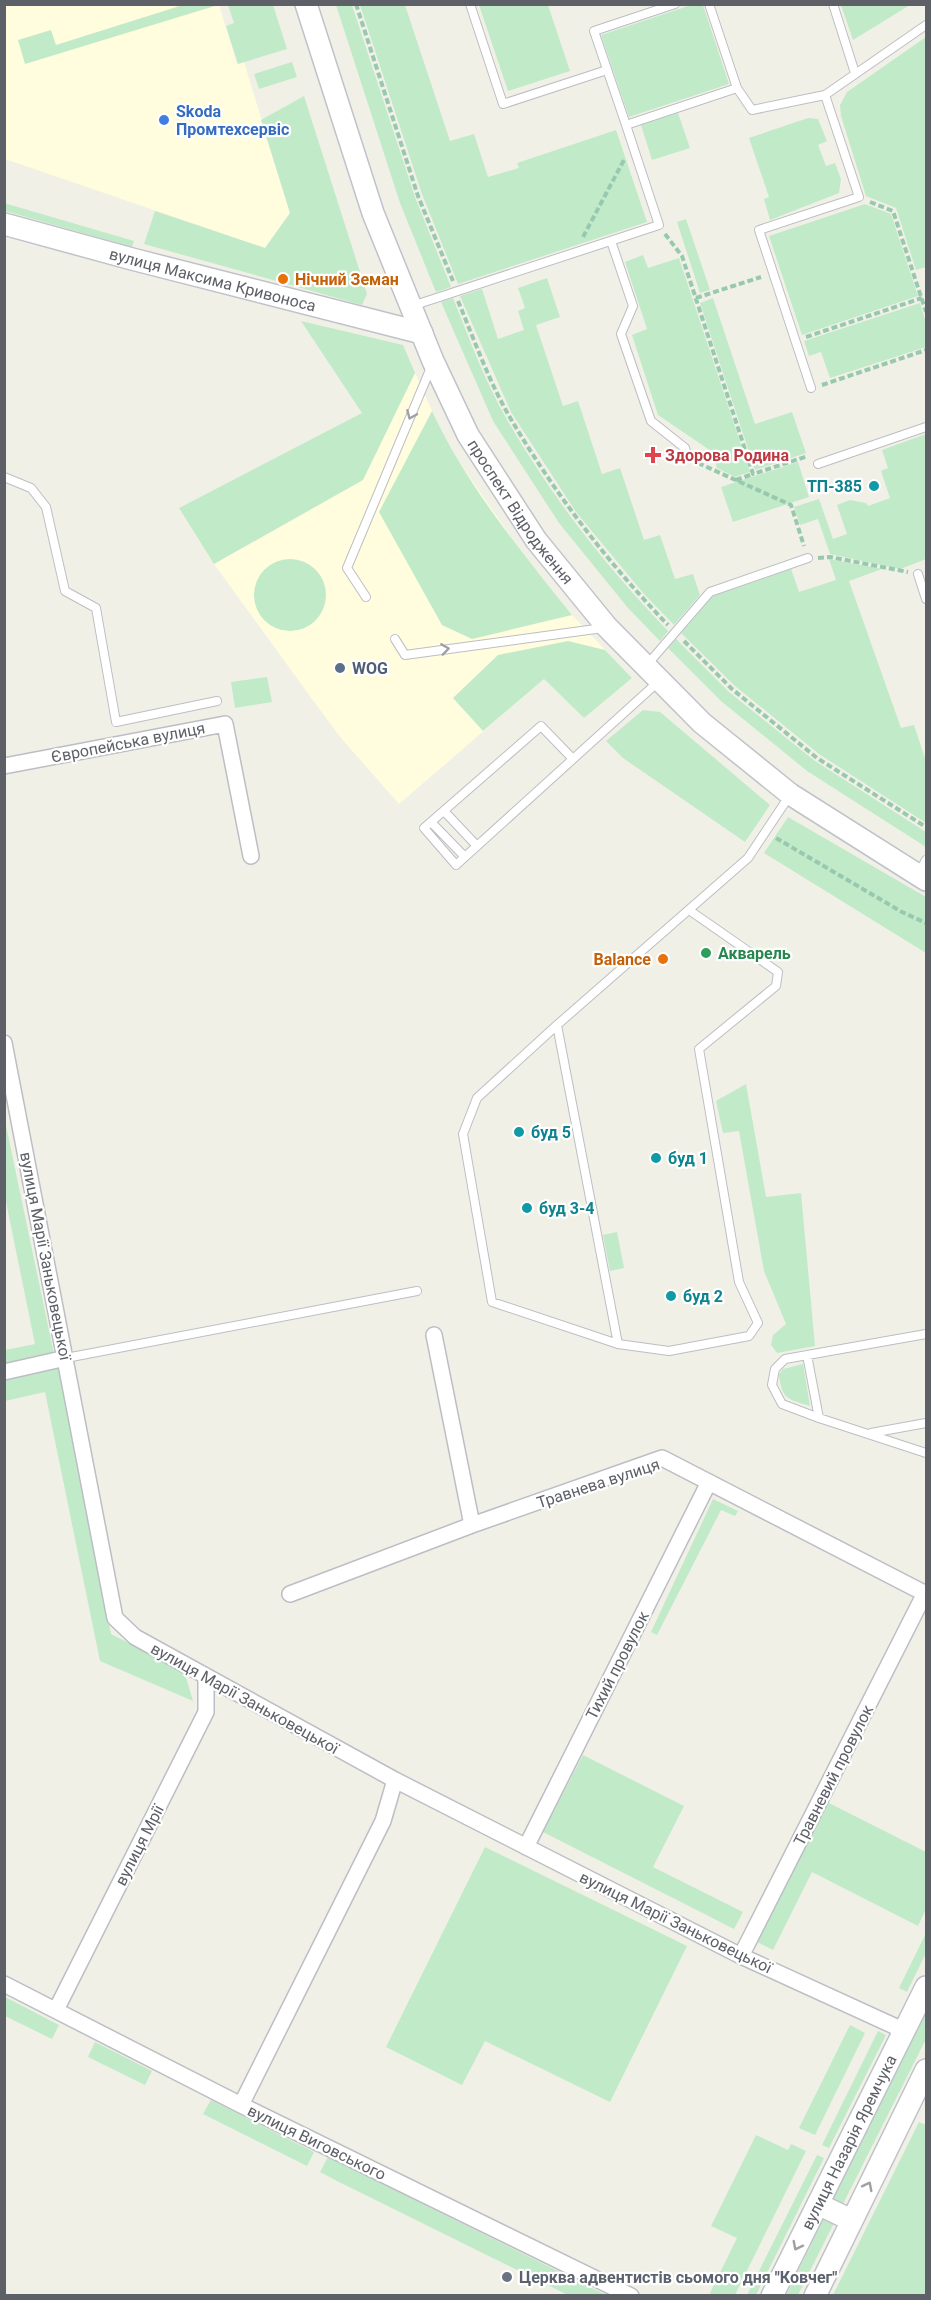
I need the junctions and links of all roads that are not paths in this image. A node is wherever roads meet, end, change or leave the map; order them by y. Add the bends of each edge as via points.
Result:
1 (306, 4) edge
2 (470, 4) edge
3 (675, 4) edge
4 (709, 4) edge
5 (832, 4) edge
6 (927, 25) edge
7 (607, 70) junction
8 (855, 73) junction
9 (737, 88) junction
10 (825, 94) junction
11 (626, 125) junction
12 (4, 224) edge
13 (611, 241) junction
14 (411, 306) junction
15 (422, 333) junction
16 (433, 361) junction
17 (811, 388) road end
18 (927, 427) edge
19 (688, 458) road end
20 (818, 464) road end
21 (4, 477) edge
22 (808, 558) road end
23 (918, 574) road end
24 (366, 597) dead end
25 (927, 599) edge
26 (607, 627) junction
27 (395, 639) dead end
28 (652, 674) junction
29 (217, 701) dead end
30 (573, 759) junction
31 (4, 766) edge
32 (790, 794) junction
33 (444, 811) junction
34 (431, 822) junction
35 (477, 846) junction
36 (251, 856) dead end
37 (465, 856) junction
38 (924, 872) edge
39 (689, 910) junction
40 (557, 1025) junction
41 (4, 1043) edge
42 (417, 1291) dead end
43 (927, 1334) edge
44 (434, 1335) dead end
45 (618, 1344) junction
46 (807, 1355) junction
47 (66, 1358) junction
48 (4, 1372) edge
49 (819, 1418) junction
50 (927, 1423) edge
51 (869, 1433) junction
52 (927, 1453) edge
53 (709, 1482) junction
54 (472, 1525) junction
55 (290, 1594) dead end
56 (926, 1594) edge
57 (206, 1676) junction
58 (395, 1780) junction
59 (526, 1847) junction
60 (741, 1956) junction
61 (4, 1984) edge
62 (927, 1988) edge
63 (56, 2010) junction
64 (905, 2031) junction
65 (927, 2070) edge
66 (241, 2105) junction
67 (818, 2204) junction
68 (851, 2220) junction
69 (631, 2295) edge
70 (772, 2295) edge
71 (815, 2295) edge

1 - 14 main road, проспект Відродження via 373,213
2 - 7 lane via 503,104
3 - 7 lane via 594,32
4 - 9 lane
5 - 8 lane
6 - 8 lane
7 - 11 lane
8 - 10 lane
9 - 10 lane via 752,110
9 - 11 lane
10 - 17 lane via 859,197 759,230
11 - 13 lane via 659,225
12 - 15 main road, вулиця Максима Кривоноса
13 - 14 lane
13 - 19 lane via 633,306 621,334 651,421 685,448
14 - 15 main road, проспект Відродження
15 - 16 main road, проспект Відродження
16 -> 24 lane via 347,568
16 - 26 main road, проспект Відродження via 468,435 536,540
18 - 20 lane
21 - 29 lane via 31,488 46,507 65,591 96,608 116,722
22 - 28 lane via 710,592 675,633
23 - 25 lane
27 -> 26 lane via 405,655
26 - 28 main road, проспект Відродження
28 - 30 lane
28 - 32 main road, проспект Відродження via 702,723
30 - 33 lane via 541,726
30 - 35 lane
31 - 36 street, Європейська вулиця via 225,724
32 - 38 main road, проспект Відродження
32 - 39 lane via 748,858
33 - 34 lane
33 - 35 lane
34 - 37 lane
34 - 37 lane via 424,828 456,865
35 - 37 lane
39 - 40 lane
39 - 45 lane via 778,972 776,987 699,1049 739,1282 758,1323 749,1336 669,1351
40 - 45 lane
40 - 45 lane via 477,1098 463,1134 492,1302
41 - 47 street, вулиця Марії Заньковецької
42 - 47 lane
43 - 46 lane
44 - 54 street
46 - 49 lane
46 - 49 lane via 785,1359 775,1369 772,1385 782,1404
47 - 48 street
47 - 57 street, вулиця Марії Заньковецької via 115,1618 135,1637
49 - 51 lane
50 - 51 lane
51 - 52 lane
53 - 54 street, Травнева вулиця via 662,1458
53 - 56 street, Травнева вулиця
53 - 59 street, Тихий провулок
54 - 55 street, Травнева вулиця
56 - 60 street, Травневий провулок
57 - 58 street, вулиця Марії Заньковецької
57 - 63 street, вулиця Мрії via 206,1712
58 - 59 street, вулиця Марії Заньковецької
58 - 66 street via 382,1821
59 - 60 street, вулиця Марії Заньковецької
60 - 64 street, вулиця Марії Заньковецької
61 - 63 street, вулиця Виговського
62 - 64 main road, вулиця Назарія Яремчука
63 - 66 street, вулиця Виговського
64 - 67 main road, вулиця Назарія Яремчука
68 -> 65 main road
66 - 69 street, вулиця Виговського
67 - 68 main road
67 -> 70 main road, вулиця Назарія Яремчука
68 - 71 main road

